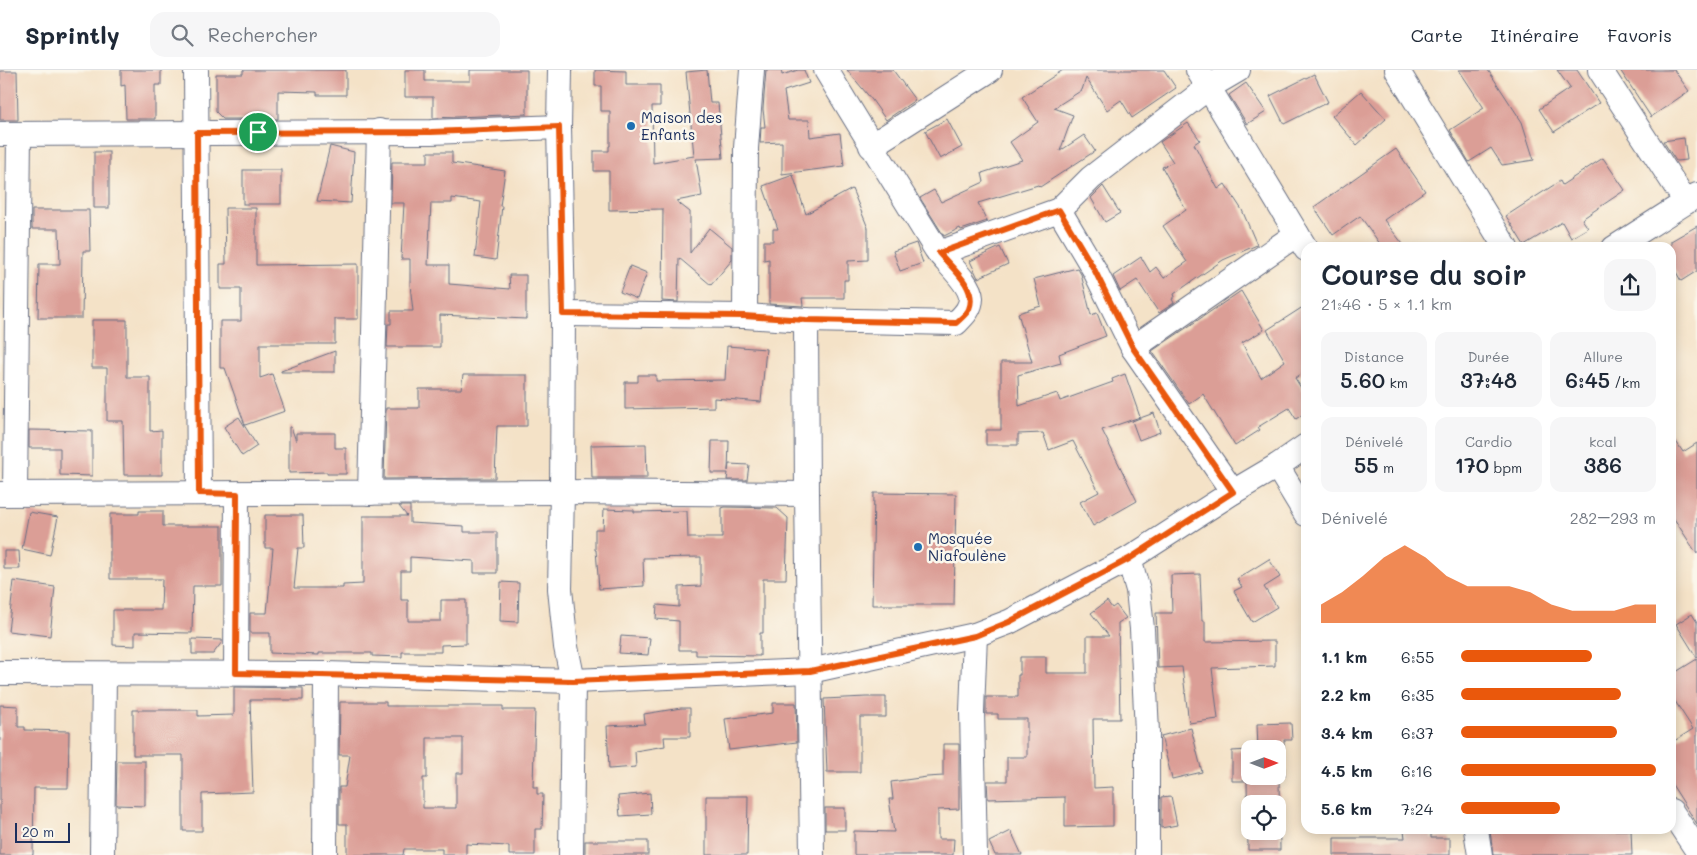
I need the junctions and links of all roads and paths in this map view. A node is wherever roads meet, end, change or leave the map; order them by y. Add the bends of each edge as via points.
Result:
1 (196, 70) edge
2 (560, 70) edge
3 (752, 70) edge
4 (826, 70) edge
5 (990, 70) edge
6 (1238, 70) edge
7 (1397, 70) edge
8 (1600, 70) edge
9 (1203, 79) edge
10 (559, 127) junction
11 (379, 131) junction
12 (197, 133) junction
13 (10, 134) edge
14 (871, 146) junction
15 (1691, 198) edge
16 (1059, 210) junction
17 (1301, 242) edge
18 (1502, 242) edge
19 (1623, 242) edge
20 (939, 253) junction
21 (563, 314) junction
22 (744, 316) junction
23 (806, 320) junction
24 (1133, 348) junction
25 (1301, 449) edge
26 (1277, 466) junction
27 (562, 492) junction
28 (1233, 492) junction
29 (7, 493) edge
30 (199, 493) junction
31 (370, 493) junction
32 (237, 494) junction
33 (807, 494) junction
34 (1301, 506) edge
35 (1129, 559) junction
36 (975, 636) junction
37 (810, 671) junction
38 (0, 673) edge
39 (236, 673) junction
40 (104, 674) junction
41 (326, 674) junction
42 (573, 681) junction
43 (1676, 818) edge
44 (1477, 834) edge
45 (1697, 850) edge
46 (102, 855) edge
47 (325, 855) edge
48 (571, 855) edge
49 (812, 855) edge
50 (975, 855) edge
51 (1148, 855) edge
52 (1480, 855) edge

1 - 12 street
2 - 10 street
3 - 22 street via 746,148
4 - 14 street
5 - 14 street
6 - 9 street
7 - 18 street
8 - 15 street
9 - 16 street
9 - 17 street
10 - 11 street
10 - 21 street
11 - 12 street
11 - 31 street
12 - 13 street
12 - 30 street
13 - 29 street
14 - 20 street
15 - 19 street
16 - 20 street
16 - 24 street via 1094,269
17 - 24 street
20 - 23 street via 966,285 971,297 969,310 956,323
21 - 22 street
21 - 27 street
22 - 23 street
23 - 33 street
24 - 28 street
25 - 26 street
26 - 28 street
26 - 34 street
27 - 31 street
27 - 33 street
27 - 42 street via 560,589
28 - 35 street
29 - 30 street
30 - 32 street
31 - 32 street
32 - 39 street
33 - 37 street
35 - 36 street via 1009,622
35 - 51 street via 1138,590 1142,629
36 - 37 street
36 - 50 street via 972,711
37 - 42 street
37 - 49 street
38 - 40 street
39 - 40 street
39 - 41 street
40 - 46 street
41 - 42 street
41 - 47 street
42 - 48 street
43 - 45 street
44 - 52 street

